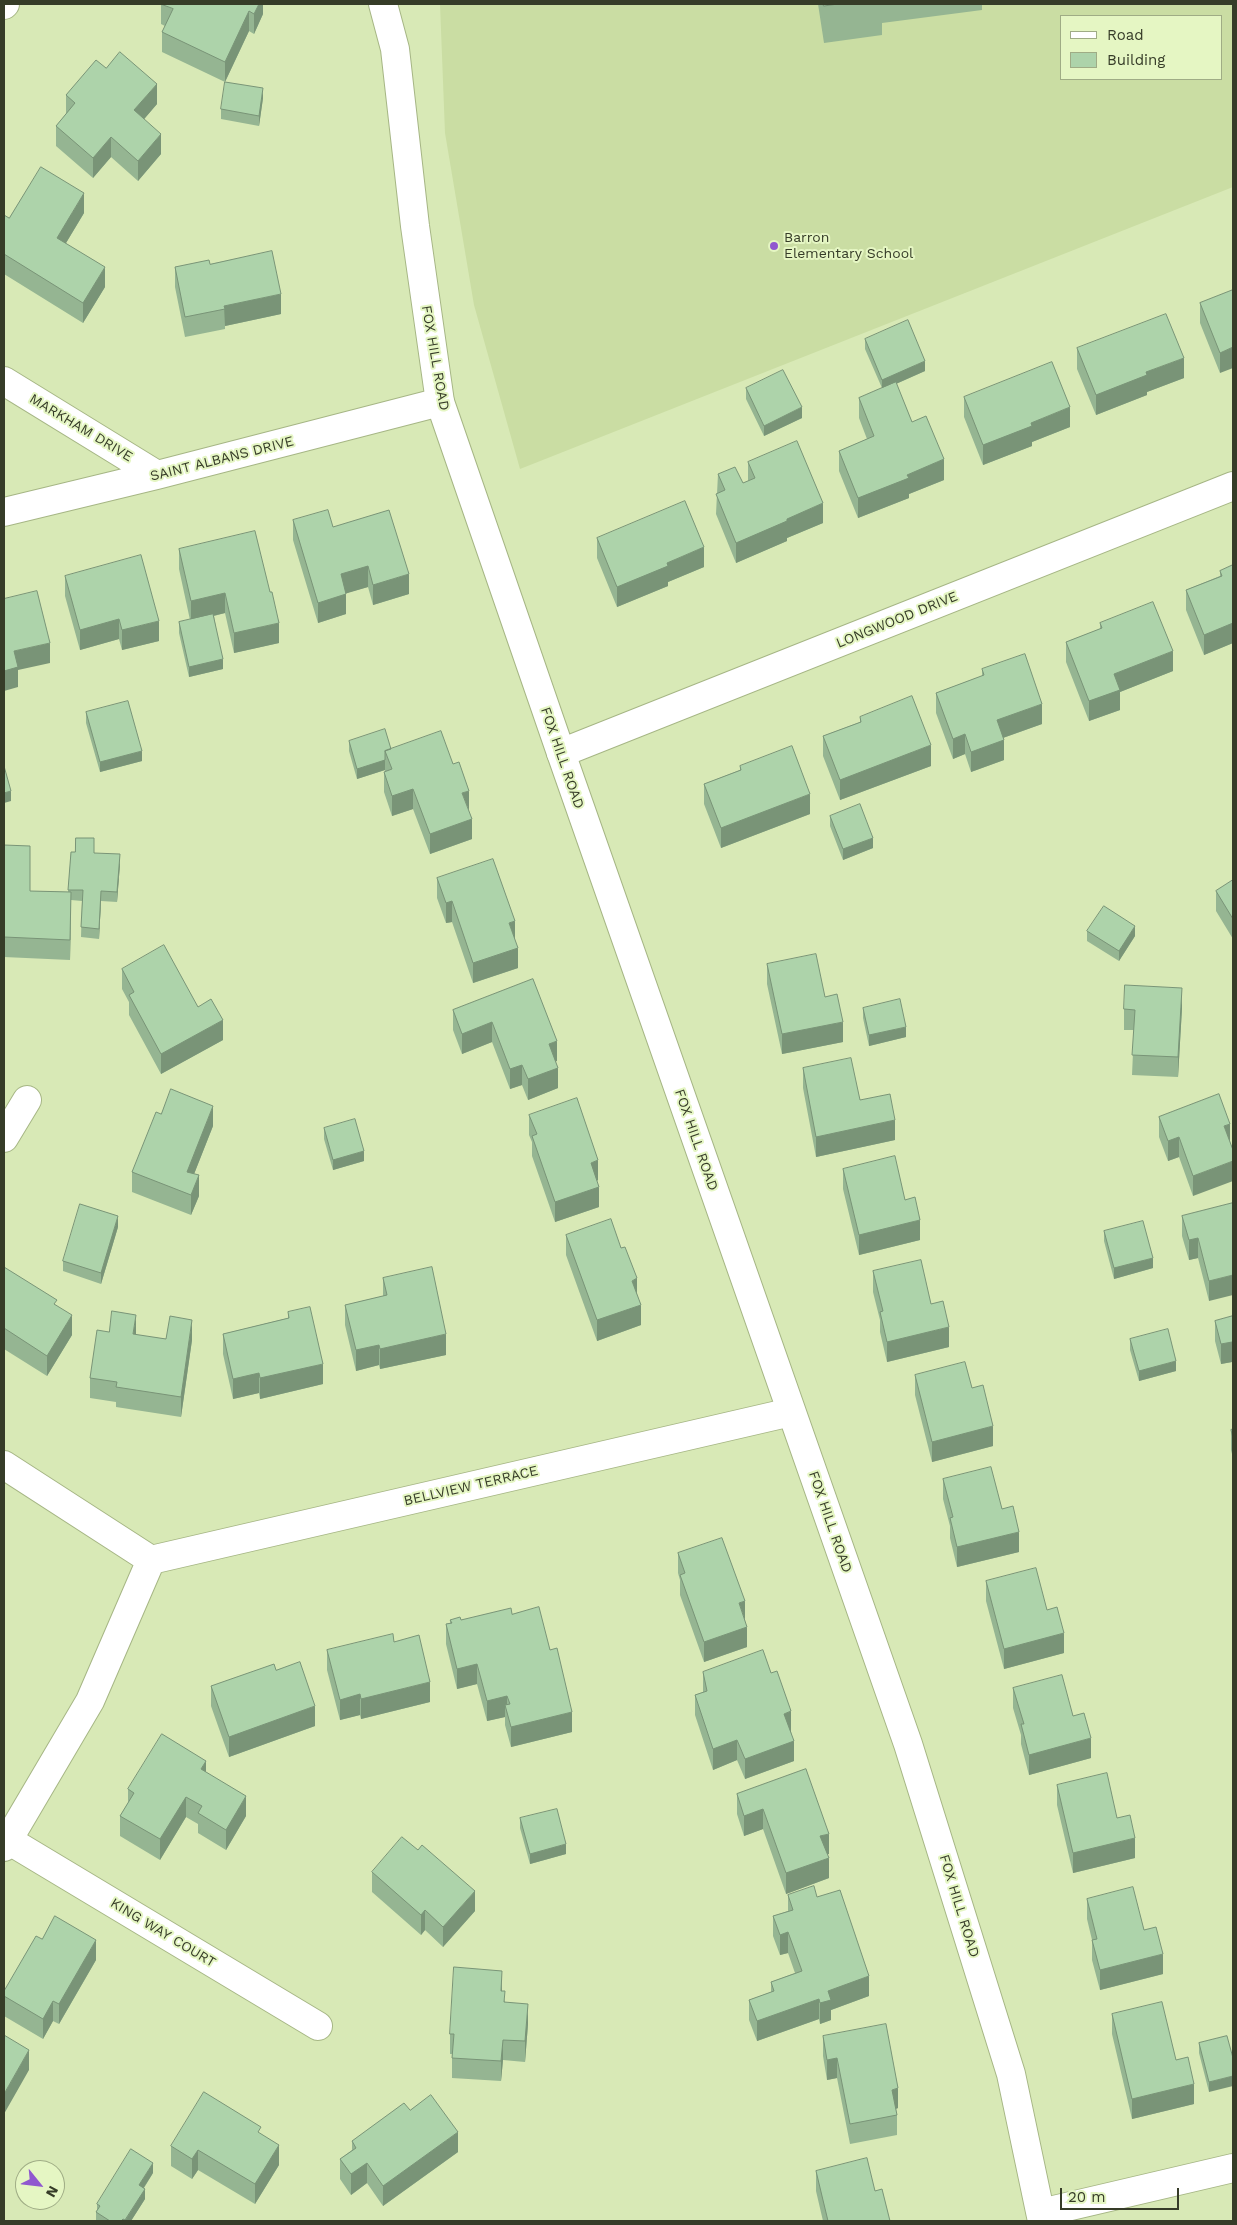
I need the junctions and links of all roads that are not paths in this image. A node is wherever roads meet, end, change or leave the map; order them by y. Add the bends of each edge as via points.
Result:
1 (383, 4) edge
2 (398, 4) edge
3 (395, 50) junction
4 (4, 381) edge
5 (440, 402) junction
6 (157, 476) junction
7 (1233, 486) edge
8 (4, 512) edge
9 (561, 753) junction
10 (26, 1100) dead end
11 (4, 1138) edge
12 (791, 1412) junction
13 (4, 1465) edge
14 (151, 1560) junction
15 (6, 1844) edge
16 (318, 2026) dead end
17 (1233, 2168) edge
18 (1041, 2217) edge

1 - 3 street, FOX HILL ROAD
2 - 3 street, FOX HILL ROAD
3 - 5 street, FOX HILL ROAD
4 - 6 street, MARKHAM DRIVE
5 - 6 street, SAINT ALBANS DRIVE
5 - 9 street, FOX HILL ROAD
6 - 8 street, SAINT ALBANS DRIVE
7 - 9 street, LONGWOOD DRIVE
9 - 12 street, FOX HILL ROAD
10 - 11 street
12 - 14 street, BELLVIEW TERRACE
12 - 18 street, FOX HILL ROAD via 908,1744 1008,2065
13 - 14 street
14 - 15 street via 90,1701
15 - 16 street, KING WAY COURT
17 - 18 street

